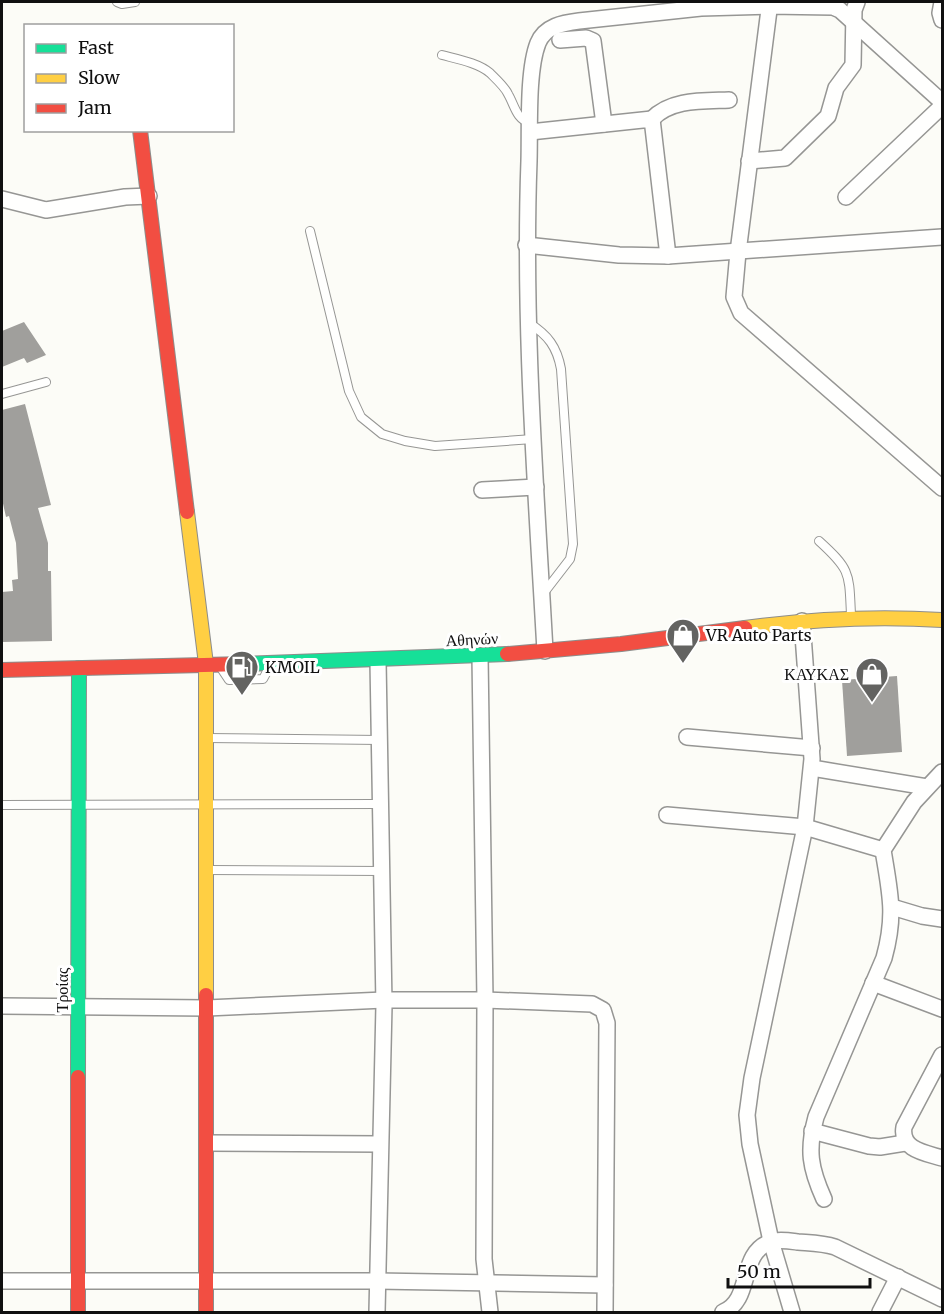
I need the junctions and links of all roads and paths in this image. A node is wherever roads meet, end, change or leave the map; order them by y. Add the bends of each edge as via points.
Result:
1 (117, 2) edge
2 (135, 2) edge
3 (857, 2) edge
4 (942, 2) edge
5 (700, 4) edge
6 (770, 4) edge
7 (942, 20) edge
8 (854, 24) junction
9 (560, 40) dead end
10 (442, 55) dead end
11 (729, 100) dead end
12 (942, 104) edge
13 (652, 119) junction
14 (604, 124) junction
15 (530, 127) junction
16 (140, 132) edge
17 (749, 161) junction
18 (149, 196) junction
19 (846, 197) dead end
20 (2, 199) edge
21 (310, 231) dead end
22 (942, 237) edge
23 (526, 245) junction
24 (738, 252) junction
25 (668, 256) junction
26 (529, 322) junction
27 (46, 382) dead end
28 (2, 394) edge
29 (533, 439) junction
30 (536, 486) junction
31 (942, 488) edge
32 (482, 490) dead end
33 (819, 541) dead end
34 (542, 595) junction
35 (851, 618) junction
36 (942, 620) edge
37 (802, 621) junction
38 (545, 651) junction
39 (480, 656) junction
40 (378, 661) junction
41 (212, 664) junction
42 (79, 668) junction
43 (2, 670) edge
44 (687, 737) dead end
45 (207, 738) junction
46 (380, 740) junction
47 (812, 748) junction
48 (812, 768) junction
49 (942, 772) edge
50 (927, 787) junction
51 (206, 804) junction
52 (381, 804) junction
53 (2, 805) edge
54 (79, 805) junction
55 (667, 815) dead end
56 (805, 827) junction
57 (882, 850) junction
58 (207, 870) junction
59 (382, 871) junction
60 (892, 907) junction
61 (942, 919) edge
62 (873, 983) junction
63 (485, 999) junction
64 (384, 1000) junction
65 (2, 1006) edge
66 (79, 1007) junction
67 (207, 1008) junction
68 (942, 1009) edge
69 (942, 1055) edge
70 (812, 1131) junction
71 (207, 1143) junction
72 (905, 1143) junction
73 (380, 1144) junction
74 (942, 1158) edge
75 (824, 1198) dead end
76 (771, 1241) junction
77 (898, 1277) junction
78 (2, 1281) edge
79 (78, 1281) junction
80 (206, 1281) junction
81 (376, 1281) junction
82 (488, 1284) junction
83 (605, 1285) junction
84 (942, 1299) edge
85 (78, 1312) edge
86 (206, 1312) edge
87 (377, 1312) edge
88 (490, 1312) edge
89 (605, 1312) edge
90 (723, 1312) edge
91 (792, 1312) edge
92 (880, 1312) edge

1 - 2 lane
3 - 8 street
4 - 7 street
5 - 6 street
5 - 15 street via 562,23 550,28 538,41 532,70
6 - 8 street via 833,7
6 - 17 street
8 - 12 street
8 - 17 street via 854,65 836,88 828,116 785,158
9 - 14 street via 593,41
10 - 15 lane via 489,72 507,92 518,116
11 - 13 street via 688,102 660,110
12 - 19 street
13 - 14 street
13 - 25 street
14 - 15 street
15 - 23 street
16 - 18 street
17 - 24 street
18 - 20 street via 46,210
18 - 41 street
21 - 29 lane via 349,391 361,417 382,434 435,446
22 - 24 street
23 - 25 street
23 - 26 street
24 - 25 street
24 - 31 street via 735,297 741,313
26 - 29 street
26 - 34 lane via 554,344 561,369 573,544 566,565
27 - 28 lane
29 - 30 street
30 - 32 street
30 - 34 street
33 - 35 lane via 846,571
34 - 38 street
35 - 36 street, Αθηνών
35 - 37 street, Αθηνών
37 - 38 street, Αθηνών
37 - 47 street
38 - 39 street, Αθηνών
39 - 40 street, Αθηνών
39 - 63 street
40 - 41 street, Αθηνών
40 - 46 street
41 - 42 street, Αθηνών
41 - 45 street
42 - 43 street, Αθηνών
42 - 54 street, Τροίας
44 - 47 street
45 - 46 lane
45 - 51 street
46 - 52 street
47 - 48 street
48 - 50 street
48 - 56 street
49 - 50 street
50 - 57 street
51 - 52 lane
51 - 54 lane
51 - 58 street
52 - 59 street
53 - 54 lane
54 - 66 street, Τροίας
55 - 56 street
56 - 57 street
56 - 76 street via 748,1109 750,1144
57 - 60 street
58 - 59 lane
58 - 67 street
59 - 64 street
60 - 61 street
60 - 62 street via 891,934
62 - 68 street
62 - 70 street
63 - 64 street
63 - 82 street via 484,1266
63 - 83 street via 592,1004 603,1010 607,1023
64 - 67 street
64 - 73 street
65 - 66 street
66 - 67 street
66 - 79 street, Τροίας
67 - 71 street
69 - 72 street via 904,1127
70 - 72 street via 869,1146
70 - 75 street via 810,1160
71 - 73 street
71 - 80 street
72 - 74 street
73 - 81 street
76 - 77 street via 828,1245
76 - 90 street via 757,1251 749,1263 738,1300
76 - 91 street
77 - 84 street
77 - 92 street
78 - 79 street
79 - 80 street
79 - 85 street, Τροίας
80 - 81 street
80 - 86 street
81 - 82 street
81 - 87 street
82 - 83 street
82 - 88 street
83 - 89 street

